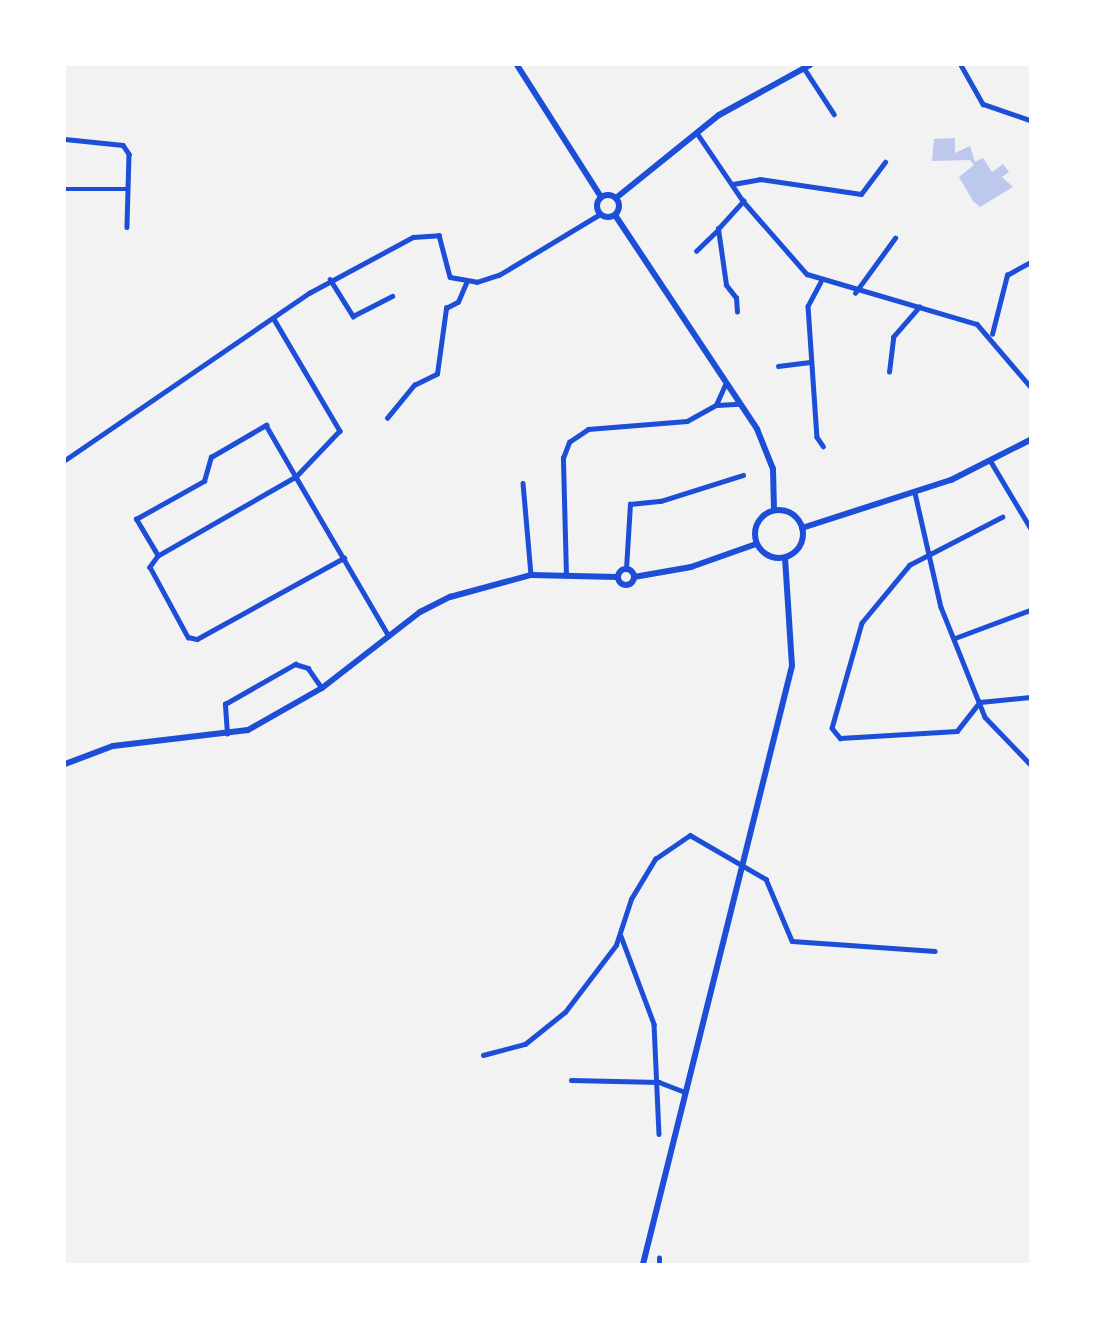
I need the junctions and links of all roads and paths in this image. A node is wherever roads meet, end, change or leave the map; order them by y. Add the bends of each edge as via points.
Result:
1 (517, 65) edge
2 (961, 65) edge
3 (807, 66) edge
4 (834, 114) dead end
5 (1030, 120) edge
6 (697, 133) junction
7 (65, 139) edge
8 (886, 162) dead end
9 (732, 184) junction
10 (65, 189) edge
11 (126, 189) junction
12 (601, 197) junction
13 (616, 198) junction
14 (743, 201) junction
15 (600, 214) junction
16 (614, 215) junction
17 (127, 227) dead end
18 (718, 229) junction
19 (895, 237) dead end
20 (696, 251) dead end
21 (1030, 262) edge
22 (330, 279) junction
23 (821, 282) junction
24 (466, 283) junction
25 (855, 293) junction
26 (392, 296) dead end
27 (919, 307) junction
28 (737, 312) dead end
29 (274, 319) junction
30 (992, 334) junction
31 (810, 362) junction
32 (778, 366) dead end
33 (889, 372) dead end
34 (726, 382) junction
35 (1030, 386) edge
36 (741, 404) junction
37 (716, 405) junction
38 (387, 418) dead end
39 (1030, 440) edge
40 (823, 446) dead end
41 (65, 460) edge
42 (990, 460) junction
43 (743, 475) dead end
44 (296, 477) junction
45 (523, 483) dead end
46 (915, 493) junction
47 (774, 510) junction
48 (1003, 517) dead end
49 (1030, 527) edge
50 (803, 528) junction
51 (756, 544) junction
52 (931, 555) junction
53 (158, 556) junction
54 (344, 558) junction
55 (785, 558) junction
56 (626, 569) junction
57 (531, 575) junction
58 (566, 576) junction
59 (617, 577) junction
60 (634, 578) junction
61 (1030, 610) edge
62 (389, 637) junction
63 (955, 638) junction
64 (322, 688) junction
65 (1030, 697) edge
66 (980, 702) junction
67 (228, 735) junction
68 (65, 764) edge
69 (1030, 764) edge
70 (740, 863) junction
71 (621, 935) junction
72 (935, 951) dead end
73 (483, 1055) dead end
74 (571, 1080) dead end
75 (659, 1082) junction
76 (682, 1091) junction
77 (659, 1134) dead end
78 (643, 1264) edge

1 - 12 street
2 - 5 street via 983,104
3 - 4 street
3 - 6 street
6 - 9 street
6 - 13 street
7 - 11 street via 123,145
8 - 9 street via 862,194 760,179
9 - 14 street
10 - 11 street
11 - 17 street
12 - 13 street
12 - 15 street
13 - 16 street
14 - 18 street
14 - 23 street via 782,250
15 - 16 street
15 - 24 street via 499,275
16 - 34 street
18 - 20 street
18 - 28 street via 726,285 736,298
19 - 25 street
21 - 30 street via 1007,275
22 - 24 street via 432,233 445,243 450,277
22 - 26 street via 353,316
22 - 29 street
23 - 25 street
23 - 31 street via 808,306
24 - 38 street via 461,298 446,308 437,374 414,385
25 - 27 street
27 - 30 street via 957,315
27 - 33 street via 893,337
29 - 41 street
29 - 44 street via 340,432
30 - 35 street
31 - 32 street
31 - 40 street
34 - 36 street
34 - 37 street
36 - 37 street
36 - 47 street via 771,459
37 - 58 street via 671,426 588,429 569,442 563,458
39 - 42 street
42 - 46 street
42 - 49 street
43 - 56 street via 661,501 630,504
44 - 53 street
44 - 53 street via 266,425 230,445 211,457 204,481 136,519
44 - 54 street
45 - 57 street
46 - 50 street
46 - 52 street
47 - 50 street via 792,514
47 - 51 street via 755,527
48 - 52 street
50 - 55 street via 800,547
51 - 55 street via 768,556
51 - 60 street via 691,567
52 - 63 street
52 - 66 street via 910,565 862,623 834,734 957,731
53 - 54 street via 150,568 188,637 197,639
54 - 62 street
55 - 70 street via 792,666
56 - 59 street
56 - 60 street
57 - 58 street
57 - 62 street via 450,597
58 - 59 street
59 - 60 street via 625,586
61 - 63 street
62 - 64 street
63 - 66 street
64 - 67 street via 276,718
64 - 67 street via 308,668 295,664 225,704
65 - 66 street
66 - 69 street via 1005,744
67 - 68 street via 113,747
70 - 71 street via 690,835 680,838 646,873
70 - 72 street via 775,888 792,941
70 - 76 street
71 - 73 street via 582,990 540,1033 507,1051
71 - 75 street via 650,1004
74 - 75 street
75 - 76 street
75 - 77 street
76 - 78 street

